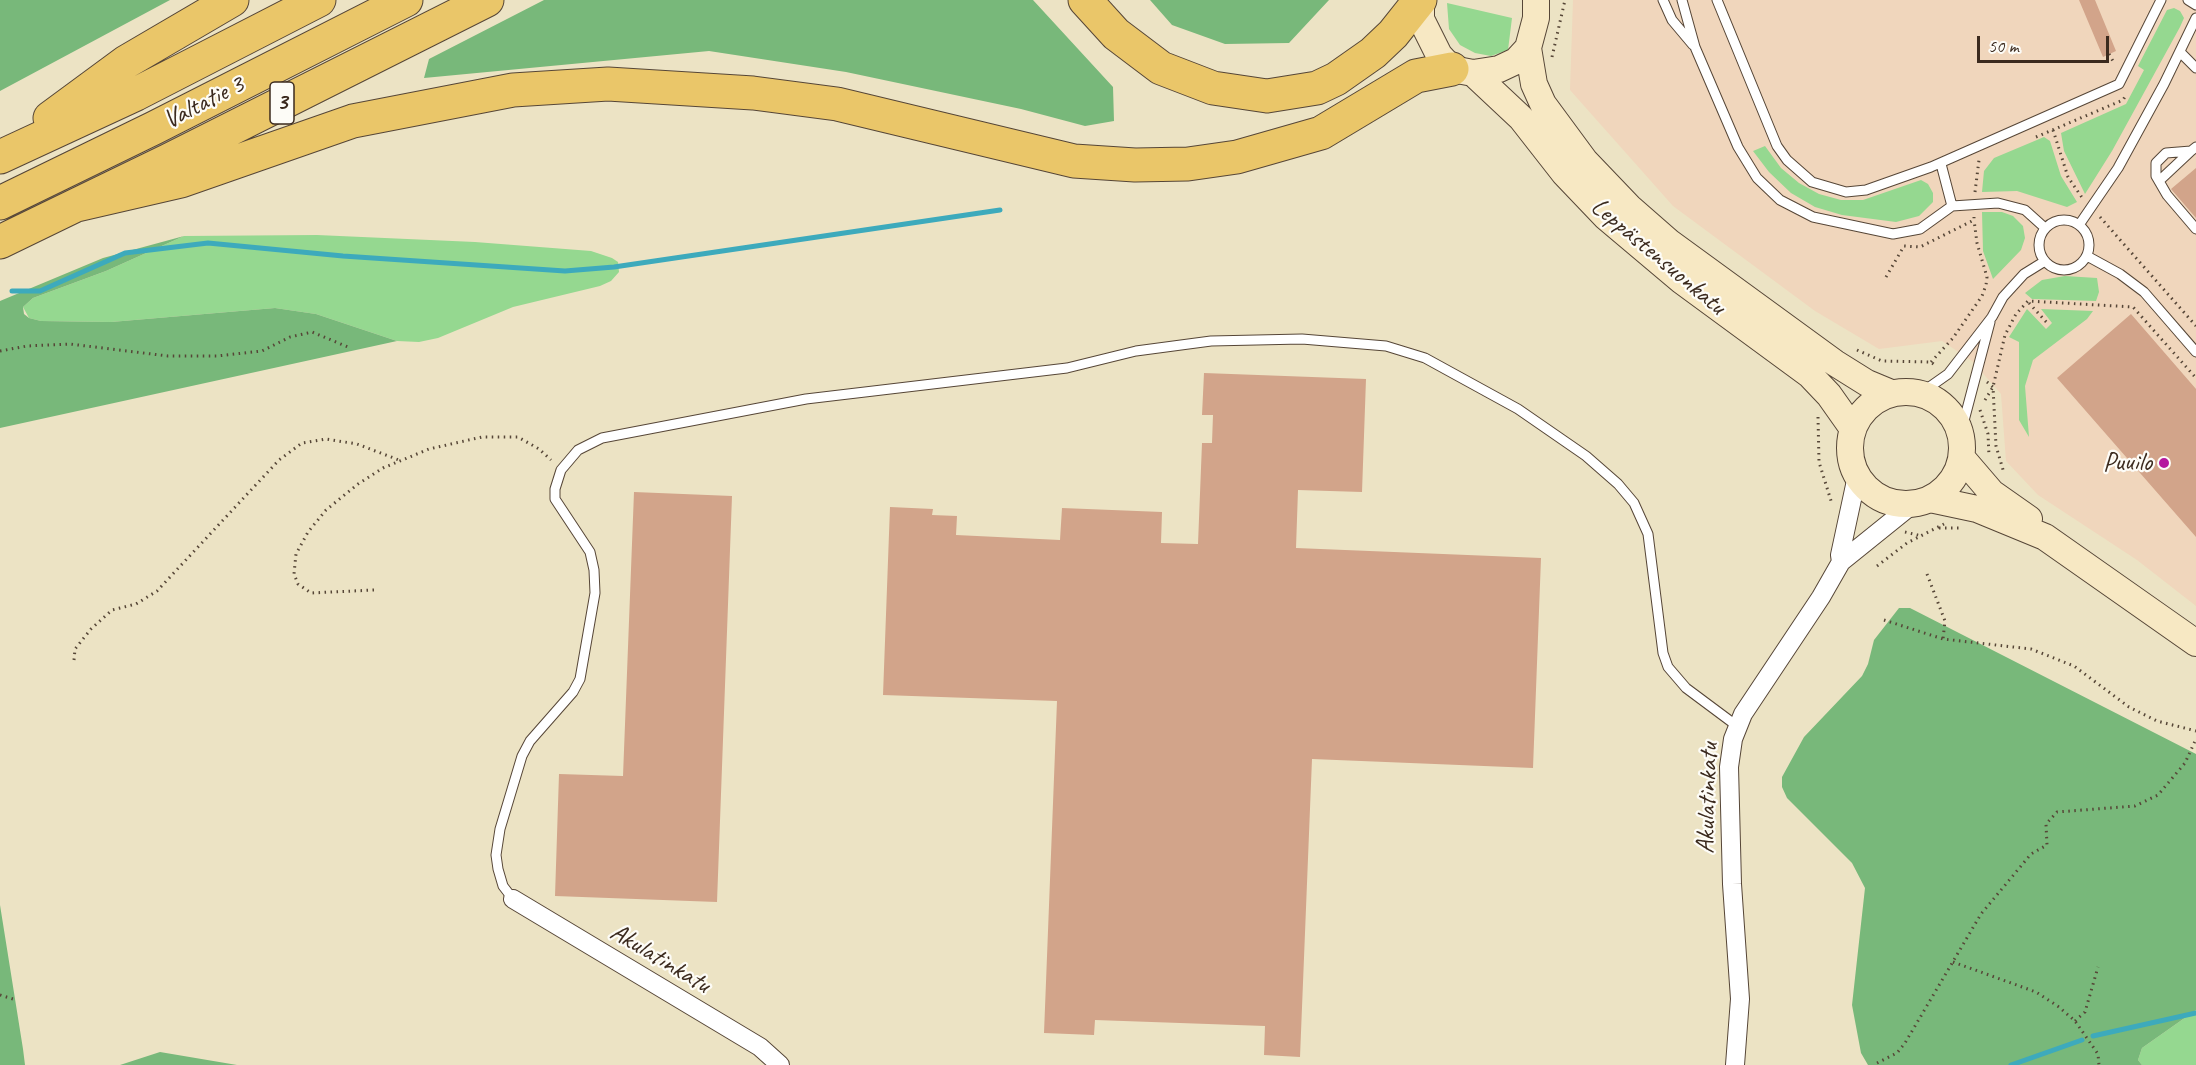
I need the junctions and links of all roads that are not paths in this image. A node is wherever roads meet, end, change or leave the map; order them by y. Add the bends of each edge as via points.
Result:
1 (232, 0) edge
2 (319, 0) edge
3 (406, 0) edge
4 (487, 0) edge
5 (1085, 0) edge
6 (1420, 0) edge
7 (1663, 0) edge
8 (1682, 0) edge
9 (1717, 0) edge
10 (2161, 0) edge
11 (2188, 0) edge
12 (2196, 5) edge
13 (1539, 6) edge
14 (2196, 18) edge
15 (1695, 47) junction
16 (1528, 48) junction
17 (2180, 52) junction
18 (2196, 68) edge
19 (1462, 71) junction
20 (2193, 149) edge
21 (0, 157) edge
22 (1941, 164) junction
23 (2159, 181) junction
24 (0, 203) edge
25 (77, 205) junction
26 (1952, 206) junction
27 (2079, 225) junction
28 (2045, 228) junction
29 (2196, 228) edge
30 (0, 242) edge
31 (2087, 256) junction
32 (2045, 261) junction
33 (1992, 317) junction
34 (2196, 352) edge
35 (1891, 393) junction
36 (1921, 393) junction
37 (1852, 429) junction
38 (1960, 432) junction
39 (1962, 458) junction
40 (1857, 476) junction
41 (1921, 502) junction
42 (2045, 537) junction
43 (1841, 562) junction
44 (2196, 643) edge
45 (1737, 726) junction
46 (513, 899) joint
47 (780, 1065) edge
48 (1735, 1065) edge

1 - 21 highway via 126,62
2 - 21 highway, Valtatie 3 via 136,94
3 - 24 highway, Valtatie 3
4 - 25 highway, 3
5 - 6 highway via 1116,34 1161,68 1213,88 1267,96 1317,88 1336,79 1374,53
6 - 19 main road, Leppästensuonkatu via 1421,19 1429,38
7 - 15 lane via 1672,20
8 - 15 lane
9 - 22 lane via 1777,146 1812,182 1846,192 1866,190
10 - 22 lane via 2119,84
11 - 12 lane
13 - 16 main road
14 - 17 lane
15 - 26 lane via 1738,147 1757,178 1780,200 1813,217 1893,234 1920,229
16 - 19 main road via 1516,62 1499,69
16 - 35 main road, Leppästensuonkatu via 1534,84 1543,104 1585,161 1629,207 1669,242 1835,363
17 - 18 lane
17 - 27 lane via 2118,168
19 - 25 highway via 1416,76 1321,133 1237,157 1188,164 1074,160 837,104 753,93 608,84 513,90 353,121 181,181
19 - 37 main road, Leppästensuonkatu via 1521,118 1564,173 1606,217 1682,281 1810,375
20 - 23 lane
20 - 23 lane via 2166,153 2156,163
22 - 26 lane
23 - 29 lane
25 - 30 highway, 3
26 - 28 lane via 1998,202 2025,210
27 - 28 lane via 2064,220
27 - 31 lane via 2088,237
28 - 32 lane via 2038,246
31 - 32 lane via 2081,264 2063,270
31 - 34 lane via 2144,292
32 - 33 lane via 2024,274 2003,297
33 - 36 lane via 1948,374
33 - 38 lane
35 - 36 main road
35 - 37 main road via 1867,407
36 - 38 main road via 1946,407
37 - 40 main road via 1850,453
38 - 39 main road
39 - 41 main road via 1951,483
39 - 42 main road via 1992,493 2031,521
40 - 41 main road via 1880,498 1896,503
40 - 43 street, Akulatinkatu
41 - 42 main road via 1977,509
41 - 43 street, Akulatinkatu
42 - 44 main road
43 - 45 street, Akulatinkatu
45 - 46 lane via 1686,688 1668,667 1648,534 1634,503 1586,456 1518,409 1425,358 1386,346 1302,339 1211,341 1136,351 1067,368 806,399 602,438 579,450 561,470 555,499 590,552 595,592 580,679 530,741 500,829 498,869 503,886
45 - 48 street, Akulatinkatu via 1729,767 1740,999
46 - 47 street, Akulatinkatu via 760,1047

